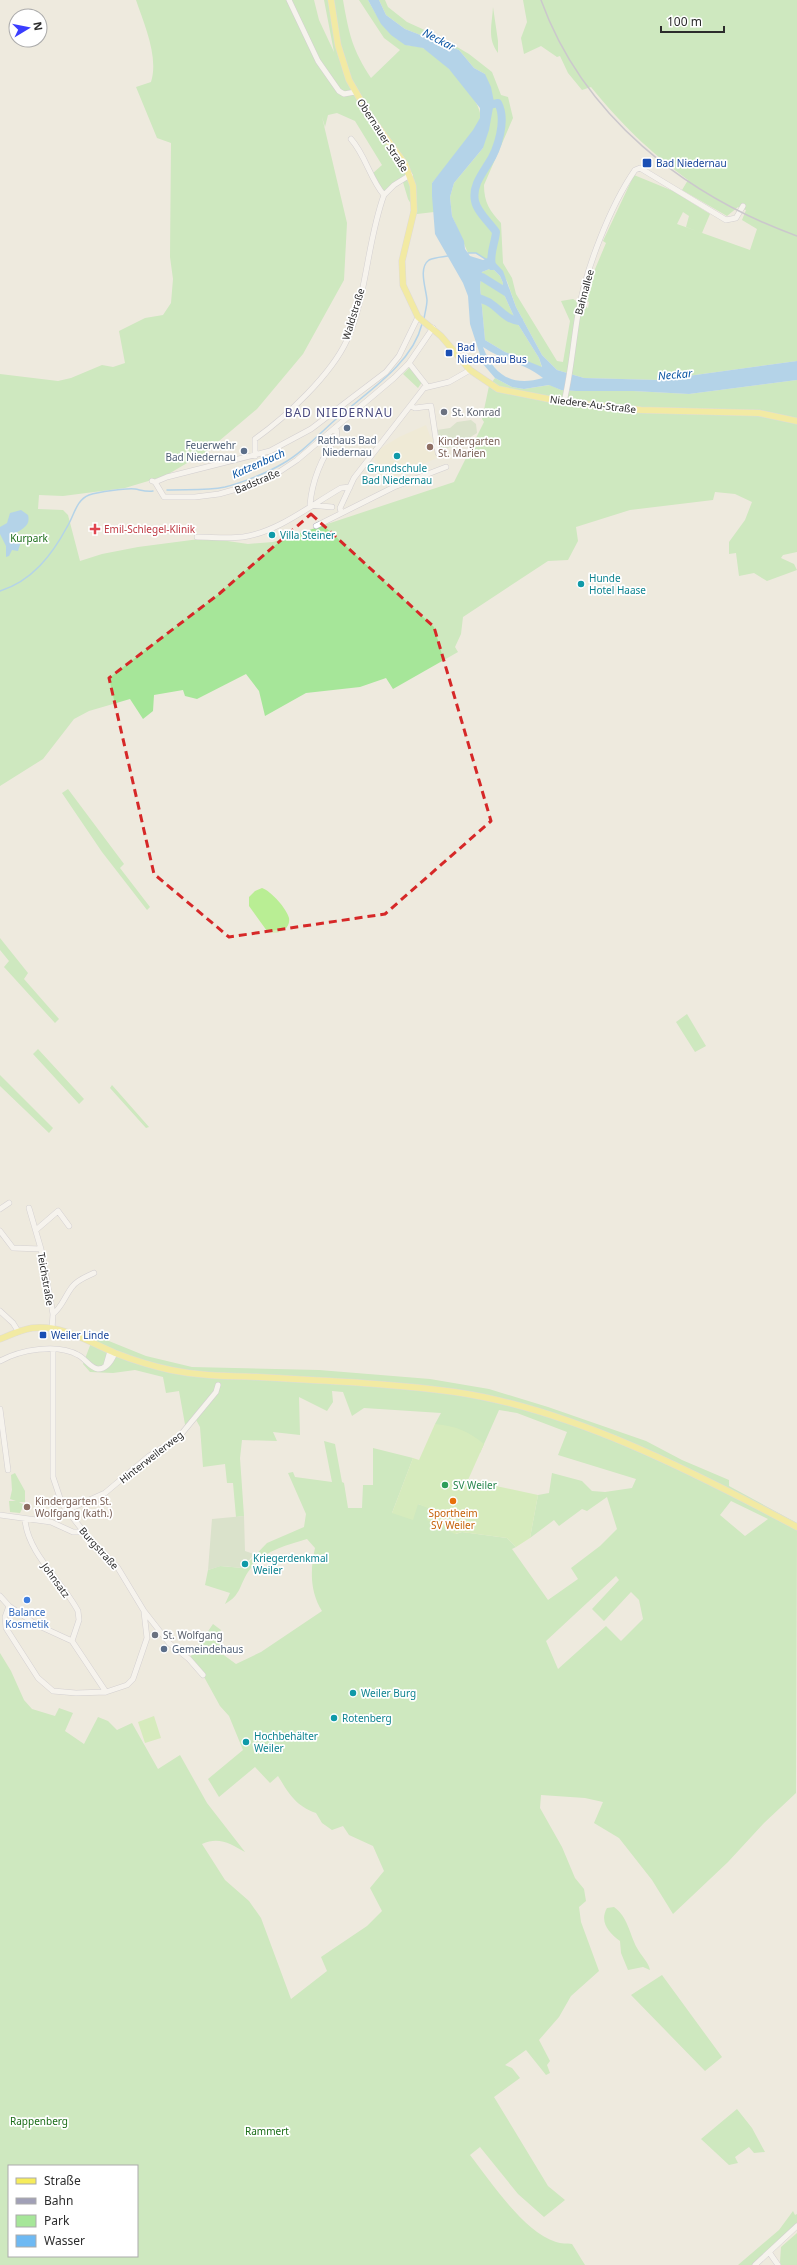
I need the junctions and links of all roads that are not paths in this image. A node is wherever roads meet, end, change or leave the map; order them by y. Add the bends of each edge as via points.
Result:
1 (289, 0) edge
2 (331, 0) edge
3 (355, 92) junction
4 (352, 139) dead end
5 (410, 175) junction
6 (384, 195) junction
7 (743, 206) dead end
8 (420, 318) junction
9 (431, 327) junction
10 (409, 363) junction
11 (470, 370) junction
12 (427, 386) junction
13 (564, 402) junction
14 (410, 406) junction
15 (797, 421) edge
16 (336, 427) junction
17 (438, 453) dead end
18 (255, 456) junction
19 (446, 467) dead end
20 (350, 487) junction
21 (310, 505) junction
22 (332, 507) dead end
23 (342, 512) junction
24 (316, 526) dead end
25 (196, 537) dead end
26 (9, 1203) dead end
27 (29, 1208) dead end
28 (0, 1209) edge
29 (69, 1226) dead end
30 (36, 1230) junction
31 (0, 1231) edge
32 (41, 1249) junction
33 (94, 1273) dead end
34 (0, 1311) edge
35 (53, 1314) junction
36 (52, 1329) junction
37 (18, 1331) junction
38 (0, 1339) edge
39 (53, 1350) junction
40 (113, 1352) junction
41 (0, 1361) edge
42 (218, 1385) dead end
43 (0, 1409) edge
44 (8, 1470) dead end
45 (67, 1510) junction
46 (0, 1515) edge
47 (25, 1519) junction
48 (797, 1527) edge
49 (84, 1532) junction
50 (0, 1596) edge
51 (9, 1606) junction
52 (144, 1611) junction
53 (72, 1641) junction
54 (203, 1675) dead end
55 (106, 1692) junction
56 (797, 2226) edge
57 (770, 2253) junction
58 (755, 2265) edge
59 (778, 2265) edge

1 - 3 street via 318,61 339,91 344,94
2 - 3 main road, Obernauer Straße via 338,45
3 - 5 main road, Obernauer Straße
4 - 6 street
5 - 6 street
5 - 8 main road, Obernauer Straße via 414,211 402,262 402,279
6 - 18 street, Waldstraße via 347,340 328,369 297,404 255,440
7 - 13 street, Bahnallee via 736,218 726,220 654,175 638,168 617,201 586,276
8 - 9 main road, Niedere-Au-Straße
8 - 18 street via 399,356 386,372 311,429 281,446
9 - 10 street, Badstraße
9 - 11 main road, Niedere-Au-Straße
10 - 12 street
10 - 16 street, Badstraße
11 - 12 street via 449,382
11 - 13 main road, Niedere-Au-Straße via 498,389
12 - 14 street
13 - 15 main road, Niedere-Au-Straße via 641,410 760,413
14 - 17 street via 431,406
14 - 20 street via 354,478
16 - 18 street, Badstraße via 279,472 231,492 167,498 153,482
16 - 21 street via 337,436 326,452 316,475
19 - 23 street via 394,487
20 - 21 street via 341,488
20 - 23 street via 340,508
21 - 22 street
21 - 25 street via 283,522 244,537
23 - 24 street
26 - 28 street
27 - 30 street, Teichstraße
29 - 30 street via 58,1211
30 - 32 street, Teichstraße
31 - 32 street via 13,1248
32 - 35 street, Teichstraße
33 - 35 street via 78,1280
34 - 37 street
35 - 36 street, Teichstraße
36 - 37 main road via 33,1328
36 - 40 main road via 77,1336
37 - 38 main road
39 - 40 street via 77,1354 94,1368 100,1369 106,1365
39 - 41 street via 24,1350
39 - 45 street, Burgstraße via 53,1477 56,1491
40 - 48 main road via 145,1364 191,1373 392,1385 480,1397 543,1414 622,1443 727,1490
42 - 45 street, Hinterweilerweg via 216,1392 178,1438 149,1456 105,1493
43 - 44 street
45 - 49 street, Burgstraße
46 - 47 street
47 - 49 street via 51,1522 73,1532
47 - 53 street, Johnsatz via 28,1532 43,1562 78,1611 79,1620
49 - 52 street, Burgstraße via 118,1568
50 - 51 street
51 - 53 street via 37,1625
51 - 55 street via 5,1617 6,1628 45,1685 61,1692
52 - 54 street, Burgstraße via 169,1643 189,1659
52 - 55 street via 147,1638 137,1671 127,1685
53 - 55 street
56 - 57 street
57 - 58 street
57 - 59 street

